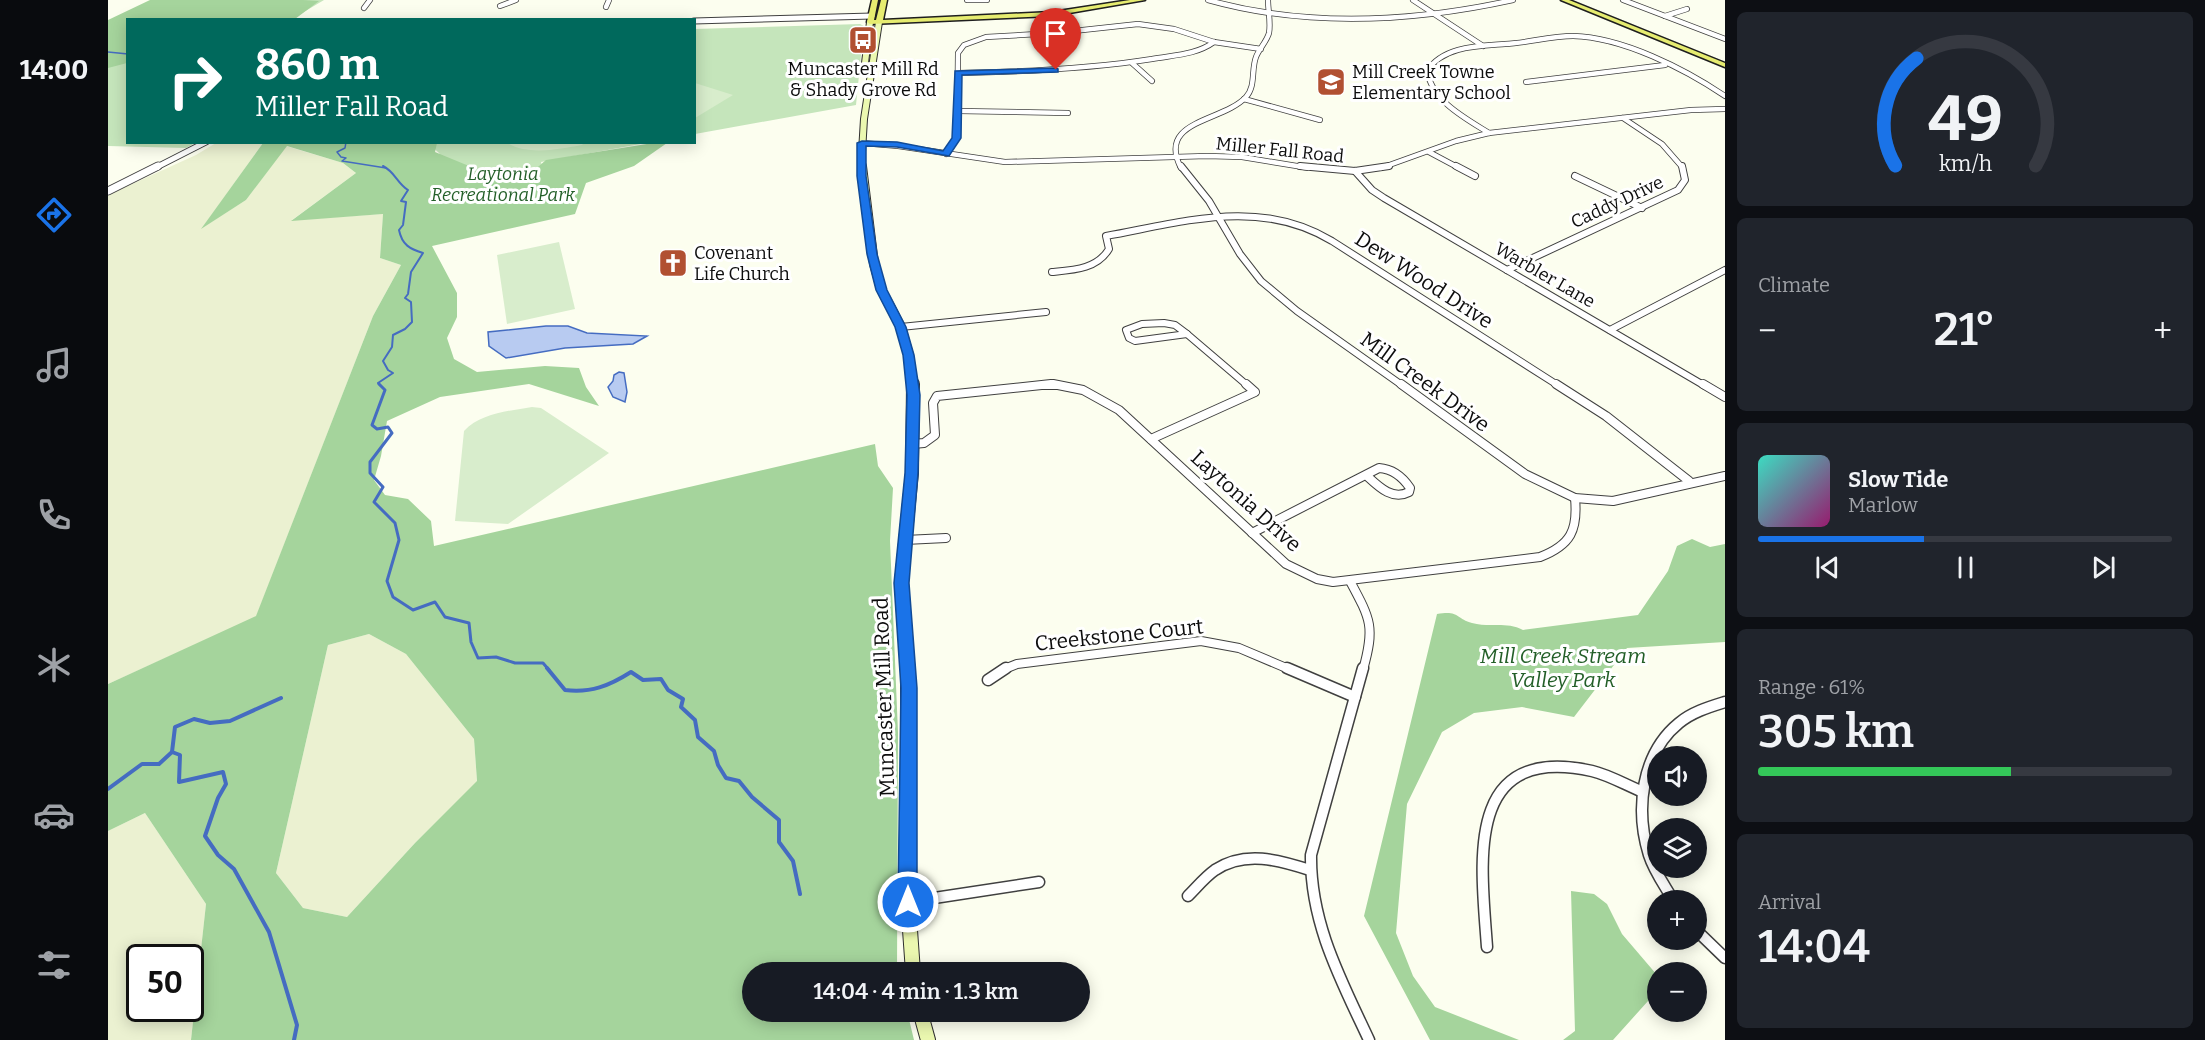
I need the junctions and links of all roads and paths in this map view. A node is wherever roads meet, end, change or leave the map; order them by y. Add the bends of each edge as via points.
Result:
1 (370, 0) edge
2 (516, 0) edge
3 (609, 0) edge
4 (875, 0) edge
5 (884, 0) edge
6 (967, 0) edge
7 (987, 0) edge
8 (1112, 0) edge
9 (1142, 0) edge
10 (1208, 0) edge
11 (1268, 0) edge
12 (1413, 0) edge
13 (1511, 0) edge
14 (1564, 0) edge
15 (1576, 0) edge
16 (1623, 0) edge
17 (500, 6) dead end
18 (606, 7) dead end
19 (364, 9) dead end
20 (1687, 9) dead end
21 (1268, 14) junction
22 (1435, 15) junction
23 (1665, 16) junction
24 (871, 19) junction
25 (880, 19) junction
26 (696, 21) edge
27 (696, 27) edge
28 (1725, 39) edge
29 (1214, 42) junction
30 (1483, 46) junction
31 (1261, 49) junction
32 (1725, 59) edge
33 (1132, 63) junction
34 (1666, 65) junction
35 (1725, 65) edge
36 (870, 69) junction
37 (958, 73) junction
38 (1152, 81) dead end
39 (1526, 82) dead end
40 (1725, 96) edge
41 (1244, 99) junction
42 (1725, 110) edge
43 (958, 111) junction
44 (1068, 113) dead end
45 (1623, 118) junction
46 (1320, 120) dead end
47 (1489, 133) junction
48 (862, 143) junction
49 (202, 144) edge
50 (1429, 152) junction
51 (946, 154) junction
52 (1175, 157) junction
53 (1355, 171) junction
54 (1475, 176) dead end
55 (1575, 176) dead end
56 (108, 191) edge
57 (1642, 208) junction
58 (1221, 217) junction
59 (1507, 270) junction
60 (1725, 270) edge
61 (1052, 272) dead end
62 (1046, 312) dead end
63 (901, 327) junction
64 (1610, 330) junction
65 (1187, 334) junction
66 (1725, 397) edge
67 (1151, 438) junction
68 (913, 444) junction
69 (1366, 475) junction
70 (1725, 476) edge
71 (1689, 482) junction
72 (1575, 498) junction
73 (1251, 533) junction
74 (946, 538) dead end
75 (905, 540) junction
76 (1350, 580) junction
77 (988, 680) dead end
78 (1355, 697) junction
79 (1725, 702) edge
80 (1643, 792) junction
81 (1310, 870) junction
82 (1039, 882) dead end
83 (1668, 890) edge
84 (1188, 896) dead end
85 (908, 902) junction
86 (1707, 941) edge
87 (1487, 947) dead end
88 (1725, 958) edge
89 (912, 962) edge
90 (923, 1022) edge
91 (928, 1040) edge
92 (1369, 1040) edge

1 - 19 street
2 - 17 street
3 - 18 street
4 - 24 main road, Muncaster Mill Road
5 - 25 main road, Muncaster Mill Road
6 - 7 street
8 - 25 main road via 1027,10
9 - 25 main road via 1052,14
10 - 21 street
11 - 21 street
12 - 22 street
13 - 22 street
14 - 35 main road
15 - 32 main road
16 - 23 street
20 - 23 street
21 - 22 street via 1343,18
21 - 31 street via 1269,33
22 - 30 street
23 - 28 street
24 - 25 main road
24 - 26 street
24 - 27 street
24 - 36 main road, Muncaster Mill Road via 865,63
25 - 36 main road, Muncaster Mill Road
29 - 31 street
29 - 33 street via 1200,51
29 - 37 street via 1174,29 1138,24 986,38 960,48
30 - 34 street via 1584,37 1620,46
30 - 47 street via 1441,56 1430,63 1426,75 1442,100
31 - 41 street via 1255,59 1253,86
33 - 37 street
33 - 38 street
34 - 39 street
34 - 40 street
36 - 48 main road, Muncaster Mill Road
37 - 43 street
41 - 46 street
41 - 52 street via 1184,130 1176,140
42 - 45 street, Miller Fall Road
43 - 44 street
43 - 51 street via 957,138
45 - 47 street, Miller Fall Road
45 - 57 street, Caddy Drive via 1674,154 1686,175 1678,190
47 - 50 street, Miller Fall Road
48 - 51 street, Miller Fall Road
48 - 63 main road, Muncaster Mill Road via 861,176 872,254 881,290
49 - 56 street
50 - 53 street, Miller Fall Road via 1387,167
50 - 54 street
51 - 52 street, Miller Fall Road via 1005,162
52 - 53 street, Miller Fall Road via 1242,158
52 - 58 street, Mill Creek Drive
53 - 59 street, Warbler Lane via 1384,198
55 - 57 street
57 - 59 street, Caddy Drive
58 - 61 street, Dew Wood Drive via 1106,236 1109,249 1102,259 1078,269
58 - 71 street, Dew Wood Drive via 1278,218 1313,230 1606,416
58 - 72 street, Mill Creek Drive via 1244,261 1270,289 1525,474
59 - 64 street, Warbler Lane
60 - 64 street
62 - 63 street
63 - 68 main road, Muncaster Mill Road via 914,395
64 - 66 street, Warbler Lane
65 - 65 street via 1135,341 1126,330 1164,322
65 - 67 street via 1255,392
67 - 68 street, Laytonia Drive via 1108,402 1071,386 1053,384 937,396 933,403 935,435 924,443
67 - 73 street, Laytonia Drive
68 - 75 main road, Muncaster Mill Road
69 - 69 street via 1392,494 1409,492 1408,484 1390,470 1379,468
69 - 73 street
70 - 71 street, Mill Creek Drive
71 - 72 street, Mill Creek Drive via 1621,501
72 - 76 street, Laytonia Drive via 1575,530 1559,550 1546,556
73 - 76 street, Laytonia Drive via 1302,573 1325,580
74 - 75 street
75 - 85 main road, Muncaster Mill Road via 902,583 909,688
76 - 78 street via 1372,630
77 - 78 street, Creekstone Court via 1017,664 1201,641 1239,648
78 - 81 street
79 - 80 street via 1680,721 1658,745 1648,764
80 - 83 street via 1641,807 1650,856
80 - 87 street via 1593,771 1563,765 1519,773 1508,780 1493,801 1484,836
81 - 84 street via 1275,858 1244,858 1218,868
81 - 92 street via 1313,907 1326,945
82 - 85 street
85 - 89 main road, Muncaster Mill Road
86 - 88 street
90 - 91 main road

